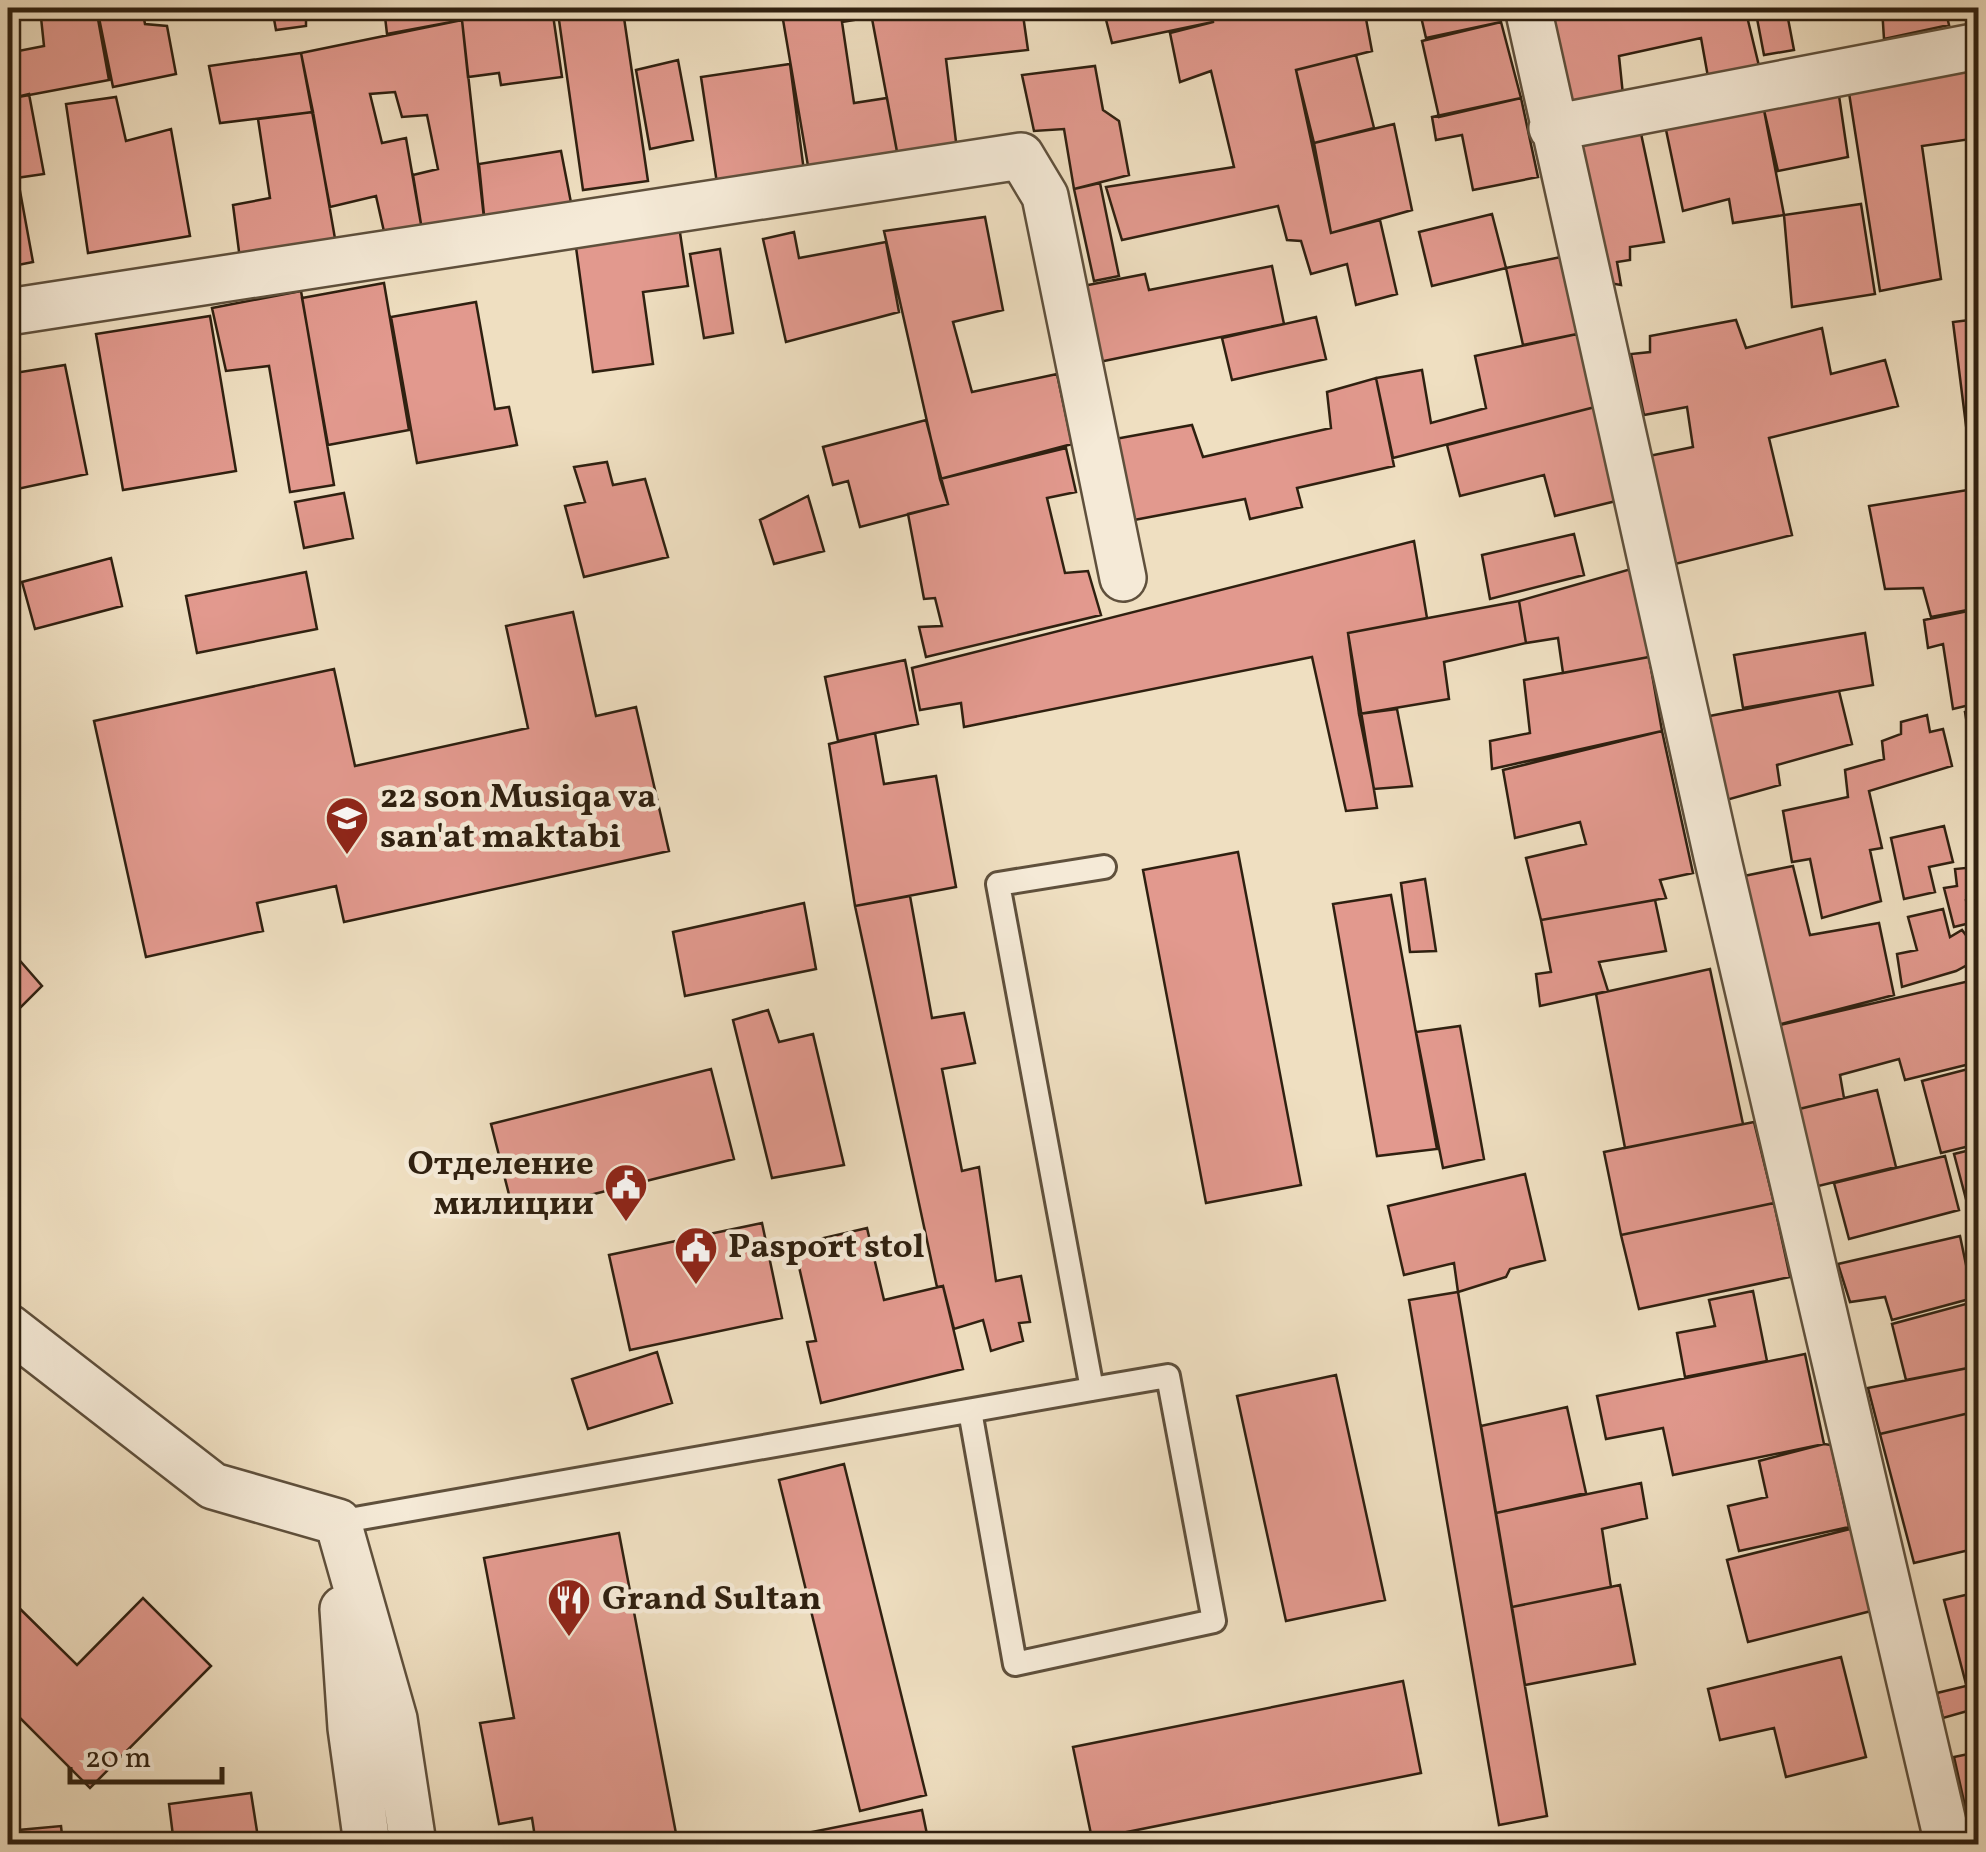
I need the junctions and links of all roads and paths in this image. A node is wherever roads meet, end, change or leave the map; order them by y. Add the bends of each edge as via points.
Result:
1 (1528, 8) edge
2 (1978, 46) edge
3 (1552, 128) junction
4 (8, 312) edge
5 (1122, 578) dead end
6 (1104, 867) dead end
7 (8, 1327) edge
8 (1092, 1389) junction
9 (970, 1410) junction
10 (338, 1522) junction
11 (366, 1844) edge
12 (412, 1844) edge
13 (1948, 1844) edge

1 - 3 street
2 - 3 street
3 - 13 street
4 - 5 street via 1020,156 1045,196
6 - 8 lane via 998,884
7 - 10 street via 213,1486
8 - 9 lane
8 - 9 lane via 1168,1376 1214,1622 1015,1664
9 - 10 lane
10 - 11 street
10 - 12 street via 394,1719

